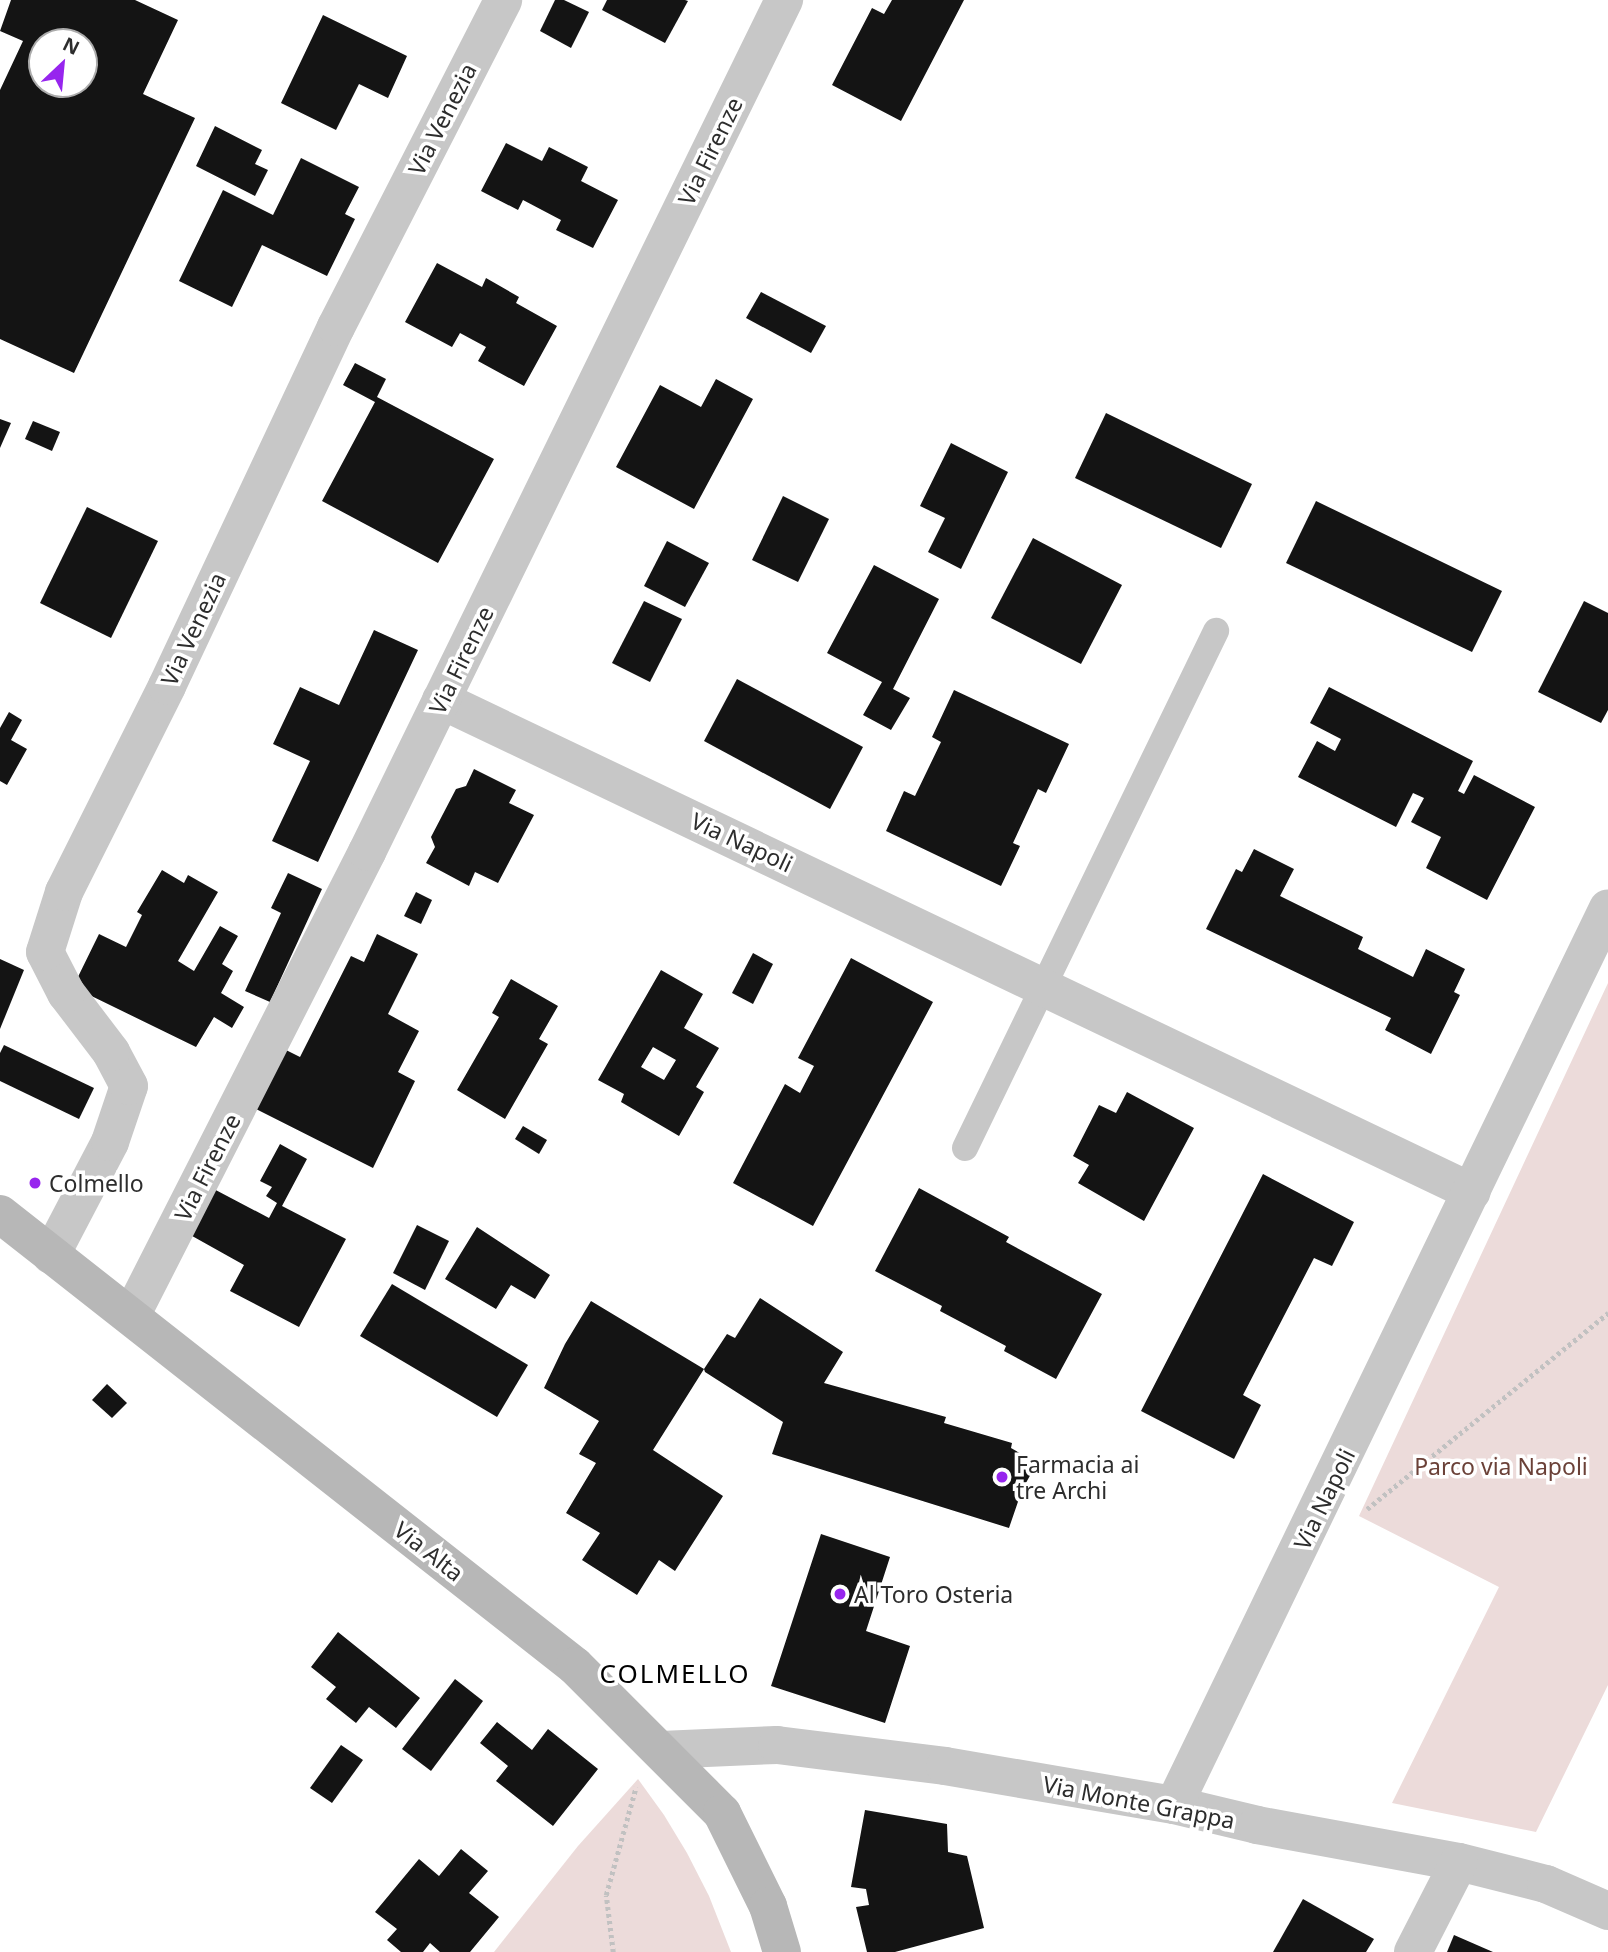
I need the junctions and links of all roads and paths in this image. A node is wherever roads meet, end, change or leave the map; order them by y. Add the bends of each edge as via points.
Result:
1 (503, 0) edge
2 (784, 0) edge
3 (1216, 631) dead end
4 (441, 700) junction
5 (1608, 908) edge
6 (1042, 985) junction
7 (965, 1148) dead end
8 (1472, 1192) junction
9 (0, 1214) edge
10 (51, 1255) junction
11 (1608, 1313) edge
12 (131, 1316) junction
13 (1359, 1516) dead end
14 (650, 1765) junction
15 (1174, 1805) junction
16 (1459, 1862) junction
17 (1608, 1911) edge
18 (613, 1952) edge
19 (782, 1952) edge
20 (1413, 1952) edge

1 - 10 street, Via Venezia via 336,327 64,892 45,953 66,993 111,1052 129,1086 110,1142
2 - 4 street, Via Firenze
3 - 6 lane
4 - 6 street, Via Napoli
4 - 12 street, Via Firenze
5 - 8 street, Via Napoli
6 - 7 lane
6 - 8 street, Via Napoli
8 - 15 street, Via Napoli
9 - 10 main road, Via Alta
10 - 12 main road, Via Alta
11 - 13 path
12 - 14 main road, Via Alta via 575,1666
14 - 15 street, Via Monte Grappa via 777,1745 945,1766
14 - 18 path via 606,1895
14 - 19 main road, Via Alta via 722,1813 768,1906
15 - 16 street, Via Monte Grappa
16 - 17 street, Via Monte Grappa via 1546,1884
16 - 20 street

